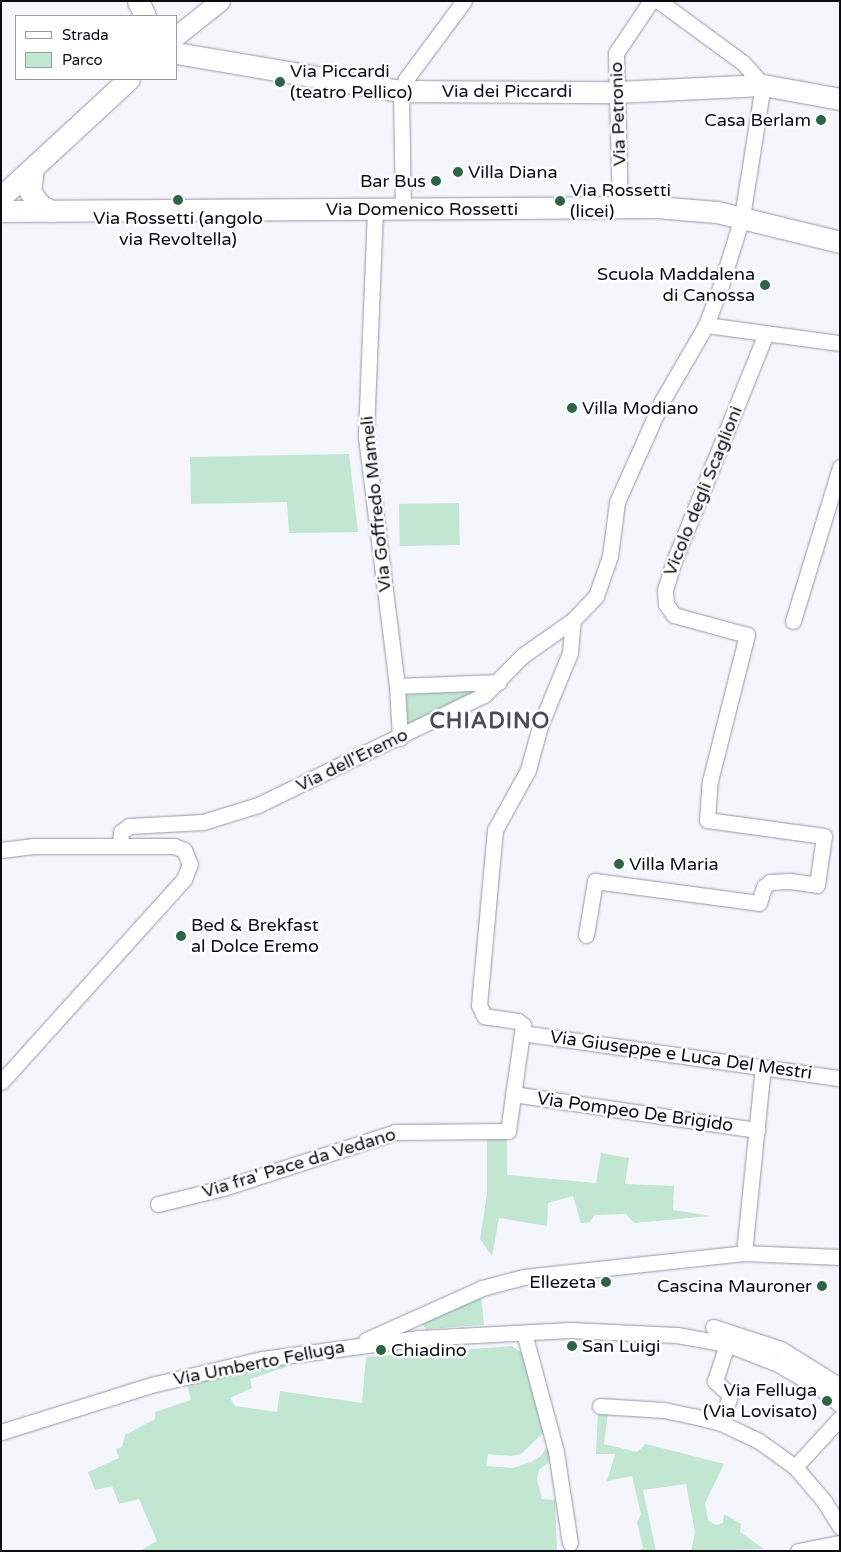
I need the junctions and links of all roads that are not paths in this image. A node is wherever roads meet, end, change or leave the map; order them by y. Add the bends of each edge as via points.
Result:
1 (138, 1) edge
2 (220, 1) edge
3 (464, 1) edge
4 (651, 1) edge
5 (659, 1) edge
6 (145, 15) edge
7 (178, 34) edge
8 (178, 53) edge
9 (128, 80) edge
10 (763, 86) junction
11 (401, 90) junction
12 (616, 92) junction
13 (840, 99) edge
14 (33, 168) junction
15 (1, 197) edge
16 (620, 208) junction
17 (375, 209) junction
18 (403, 209) junction
19 (51, 211) junction
20 (1, 212) edge
21 (742, 218) junction
22 (840, 242) edge
23 (706, 325) junction
24 (766, 333) junction
25 (840, 343) edge
26 (840, 467) edge
27 (573, 620) junction
28 (793, 621) dead end
29 (499, 682) junction
30 (397, 686) junction
31 (400, 738) junction
32 (120, 844) junction
33 (1, 850) edge
34 (586, 935) dead end
35 (522, 1033) junction
36 (763, 1067) junction
37 (840, 1078) edge
38 (1, 1082) edge
39 (513, 1094) junction
40 (757, 1130) junction
41 (158, 1204) dead end
42 (744, 1254) junction
43 (840, 1257) edge
44 (712, 1326) dead end
45 (524, 1333) junction
46 (358, 1344) junction
47 (727, 1344) junction
48 (840, 1386) edge
49 (840, 1405) edge
50 (600, 1406) dead end
51 (840, 1418) edge
52 (721, 1423) junction
53 (1, 1432) edge
54 (795, 1467) junction
55 (840, 1528) edge
56 (570, 1543) dead end
57 (840, 1543) edge
58 (798, 1551) edge

1 - 6 main road
2 - 7 street
3 - 11 street
4 - 12 street, Via Petronio via 616,53
5 - 10 street via 742,62
8 - 11 main road, Via dei Piccardi
9 - 14 main road
10 - 12 main road, Via dei Piccardi
10 - 13 main road, Via dei Piccardi
10 - 21 street, Via dell'Eremo
11 - 12 main road, Via dei Piccardi
11 - 18 street
12 - 16 street, Via Petronio
14 - 15 main road
14 - 19 main road via 30,192 40,205
16 - 18 main road, Via Domenico Rossetti
16 - 21 main road, Via Domenico Rossetti via 692,209
17 - 18 main road, Via Domenico Rossetti
17 - 19 main road, Via Domenico Rossetti
17 - 30 street, Via Goffredo Mameli via 366,436
19 - 20 main road, Via Domenico Rossetti
21 - 22 main road, Via Domenico Rossetti
21 - 23 street, Via dell'Eremo
23 - 24 street
23 - 27 street, Via dell'Eremo via 662,401 617,502 610,556 596,596
24 - 25 street
24 - 34 street, Vicolo degli Scaglioni via 674,561 665,590 666,604 674,615 747,635 710,781 707,820 824,836 817,885 770,882 764,887 760,903 595,881
26 - 28 street
27 - 29 street, Via dell'Eremo via 522,656
27 - 35 street via 570,653 540,726 528,770 495,830 479,1006 484,1016 521,1022
29 - 30 street
29 - 31 street, Via dell'Eremo via 484,695
30 - 31 street, Via Goffredo Mameli
31 - 32 street, Via dell'Eremo via 221,819 129,826 121,832
32 - 33 street
32 - 38 street via 174,846 184,850 189,858 188,872
35 - 36 street, Via Giuseppe e Luca Del Mestri
35 - 39 street, Via fra' Pace da Vedano
36 - 37 street, Via Giuseppe e Luca Del Mestri
36 - 40 street
39 - 40 street, Via Pompeo De Brigido
39 - 41 street, Via fra' Pace da Vedano via 508,1131 394,1132 222,1188
40 - 42 street
42 - 43 street
42 - 46 street via 629,1264 500,1282 424,1311
44 - 48 street via 781,1349
45 - 46 street, Via Umberto Felluga
45 - 47 street, Via Umberto Felluga via 628,1332 677,1335
45 - 56 street via 556,1452
46 - 53 street, Via Umberto Felluga via 262,1358 188,1375
47 - 49 street, Via Umberto Felluga via 778,1364 823,1390
47 - 52 street via 715,1381 730,1394
50 - 52 street via 664,1410
51 - 54 street
52 - 54 street via 759,1441
54 - 55 street via 824,1501
57 - 58 street

